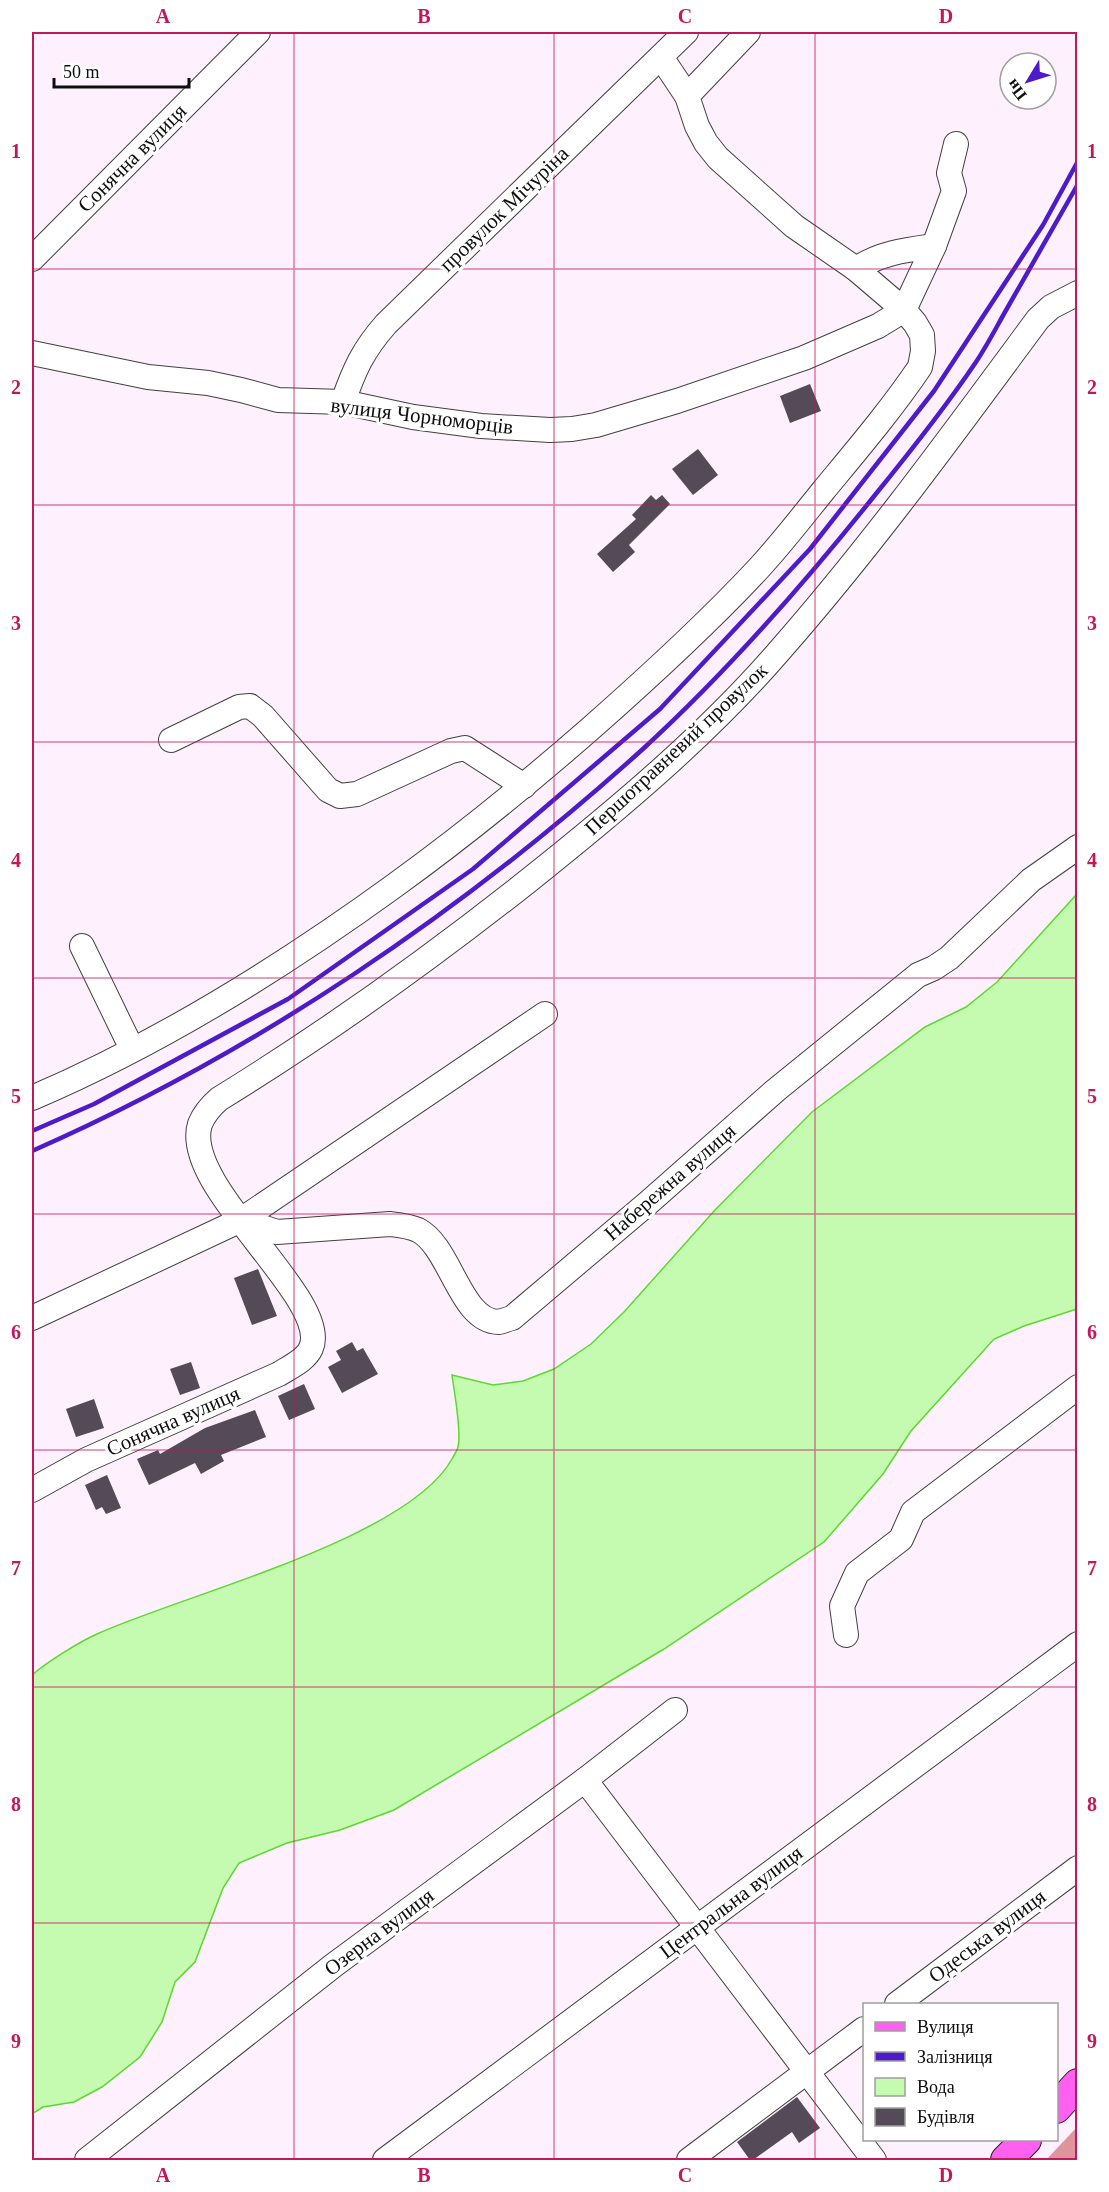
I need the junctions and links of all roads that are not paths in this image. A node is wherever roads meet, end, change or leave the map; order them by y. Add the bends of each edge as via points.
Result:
1 (258, 32) edge
2 (686, 32) edge
3 (748, 32) edge
4 (661, 57) junction
5 (687, 96) junction
6 (956, 144) dead end
7 (934, 246) junction
8 (32, 259) edge
9 (856, 269) junction
10 (1077, 293) edge
11 (904, 310) junction
12 (32, 353) edge
13 (343, 402) junction
14 (171, 740) dead end
15 (524, 786) junction
16 (1077, 847) edge
17 (82, 946) dead end
18 (546, 1014) dead end
19 (132, 1050) junction
20 (32, 1098) edge
21 (241, 1220) junction
22 (32, 1318) edge
23 (1077, 1388) edge
24 (32, 1490) edge
25 (846, 1635) dead end
26 (1077, 1644) edge
27 (675, 1710) dead end
28 (585, 1780) junction
29 (1077, 1868) edge
30 (696, 1928) junction
31 (898, 2003) edge
32 (863, 2030) edge
33 (807, 2072) junction
34 (1077, 2084) edge
35 (1058, 2106) edge
36 (1024, 2141) edge
37 (87, 2160) edge
38 (385, 2160) edge
39 (689, 2160) edge
40 (874, 2160) edge
41 (1006, 2160) edge

1 - 8 street, Сонячна вулиця
2 - 4 street, провулок Мічуріна
3 - 5 street
4 - 5 street
4 - 13 street, провулок Мічуріна via 370,341
5 - 9 street via 697,126 718,158 794,226
6 - 7 street via 949,173 954,191
7 - 9 street via 891,253
7 - 11 street
9 - 11 street
10 - 21 street, Першотравневий провулок via 1038,319 845,572 780,650 721,712 580,840 455,938 364,1005 207,1110 200,1126 203,1160 223,1198
11 - 13 street, вулиця Чорноморців via 878,326 804,358 677,401 572,429 481,426
11 - 15 street via 922,335 920,367 833,478 762,565 705,624
12 - 13 street, вулиця Чорноморців via 148,377 230,387 278,400
14 - 15 street via 239,707 250,706 328,790 340,796 357,794 451,750 465,748
15 - 19 street via 332,931 237,993
16 - 21 street, Набережна вулиця via 1031,880 949,958 918,975 776,1090 512,1317 499,1322 472,1309 436,1248 419,1231 407,1226 277,1232
17 - 19 street
18 - 21 street
19 - 20 street
21 - 22 street
21 - 24 street, Сонячна вулиця via 308,1316 313,1338 305,1356 279,1374 86,1460
23 - 25 street via 913,1512 901,1539 857,1573 842,1606
26 - 30 street, Центральна вулиця
27 - 28 street, Озерна вулиця
28 - 30 street
28 - 37 street, Озерна вулиця via 334,1965
29 - 31 street, Одеська вулиця
30 - 33 street
30 - 38 street, Центральна вулиця
32 - 33 street
33 - 39 street
33 - 40 street
34 - 35 main road
36 - 41 main road

